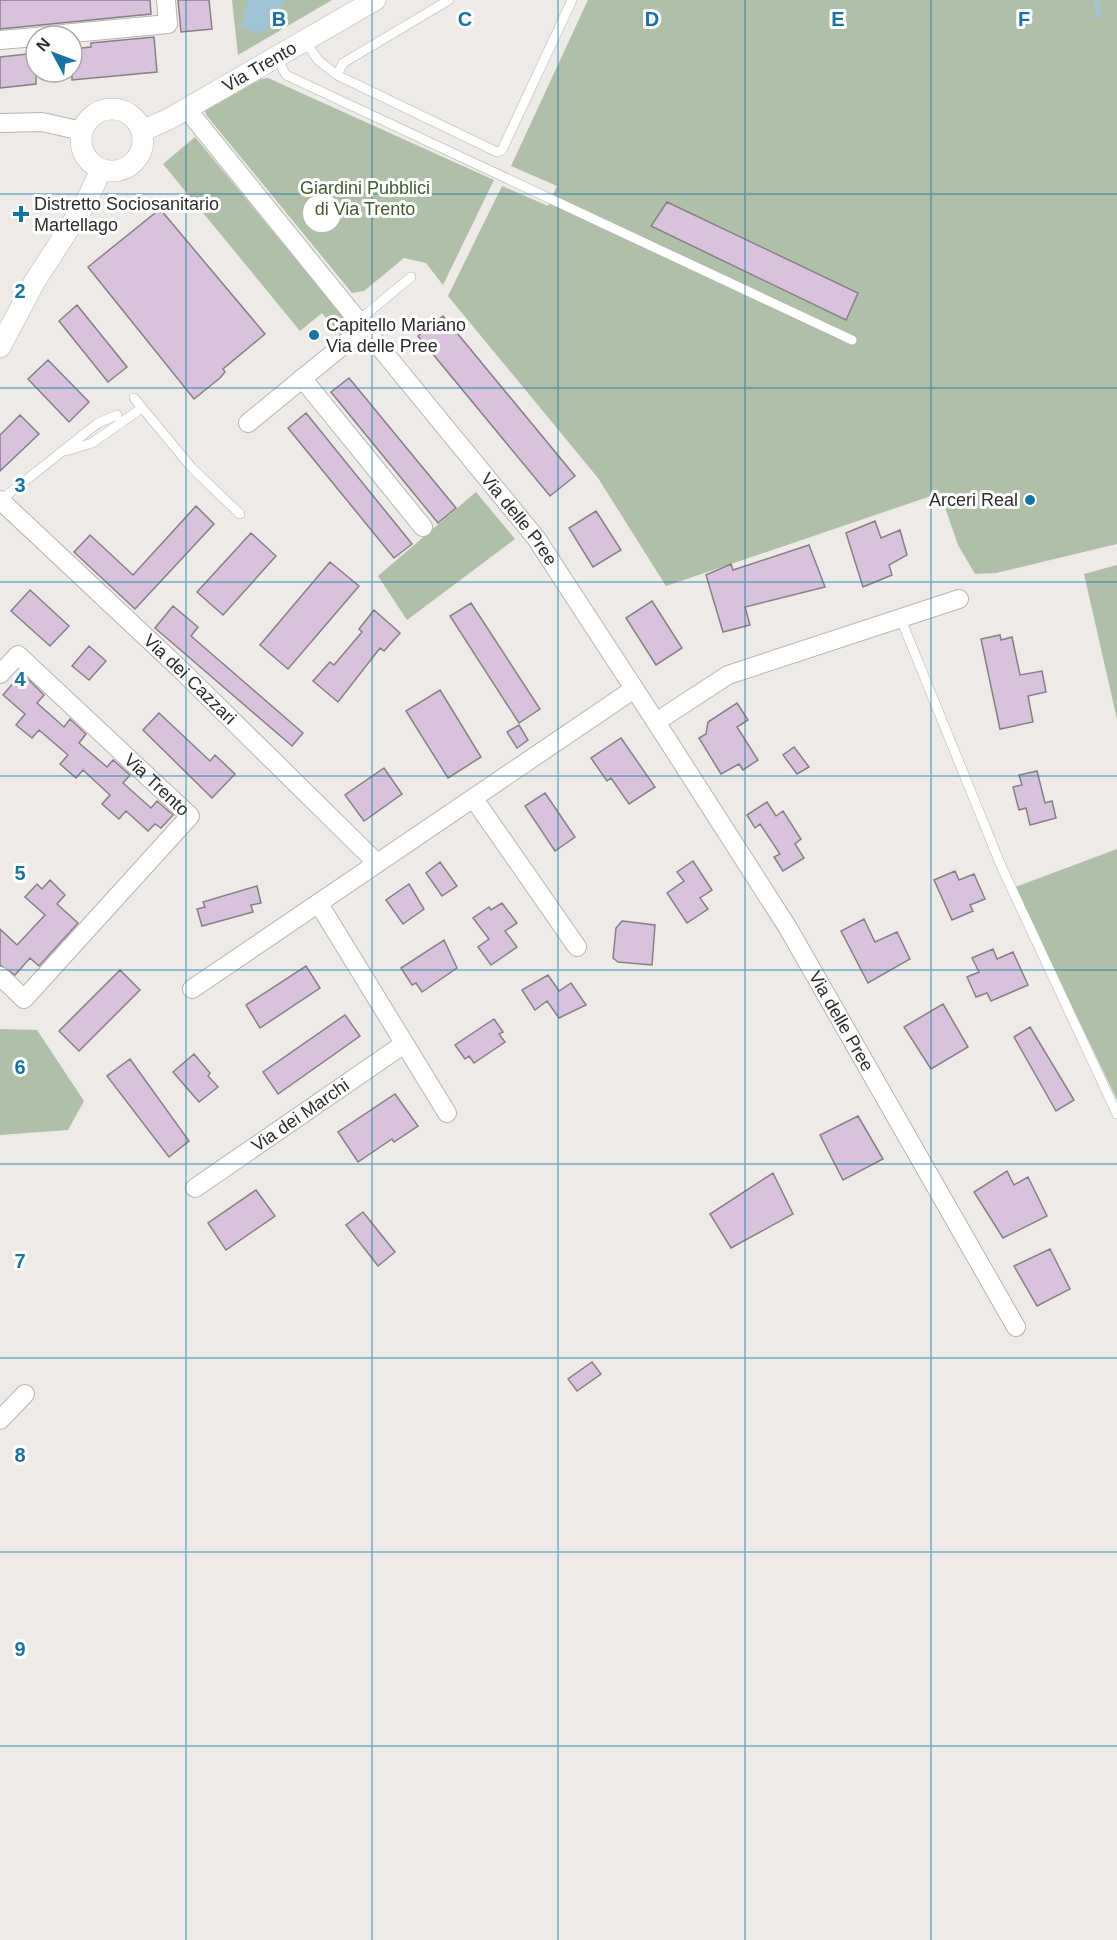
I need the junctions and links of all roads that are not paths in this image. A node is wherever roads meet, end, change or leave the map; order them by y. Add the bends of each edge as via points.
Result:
1 (166, 0) edge
2 (375, 0) edge
3 (450, 0) edge
4 (572, 0) edge
5 (84, 32) edge
6 (24, 37) edge
7 (0, 40) edge
8 (305, 41) junction
9 (277, 58) junction
10 (337, 75) junction
11 (189, 108) junction
12 (0, 123) edge
13 (142, 130) junction
14 (82, 131) junction
15 (101, 170) junction
16 (411, 277) dead end
17 (361, 325) junction
18 (852, 340) dead end
19 (0, 348) edge
20 (302, 378) junction
21 (134, 398) dead end
22 (142, 408) junction
23 (117, 415) dead end
24 (248, 423) dead end
25 (61, 452) junction
26 (0, 500) edge
27 (240, 514) dead end
28 (423, 527) dead end
29 (959, 599) dead end
30 (900, 617) junction
31 (0, 674) edge
32 (634, 688) junction
33 (656, 722) junction
34 (474, 799) junction
35 (376, 863) junction
36 (319, 904) junction
37 (577, 947) dead end
38 (0, 976) edge
39 (192, 989) dead end
40 (404, 1044) junction
41 (447, 1113) dead end
42 (1117, 1113) edge
43 (195, 1188) dead end
44 (1016, 1327) dead end
45 (25, 1394) dead end
46 (0, 1420) edge

1 - 5 street via 168,24
2 - 8 street, Via Trento
3 - 10 lane via 343,63
4 - 10 lane via 502,150 497,152
6 - 7 street
8 - 9 street, Via Trento
8 - 10 lane via 318,60
9 - 11 street, Via Trento
9 - 18 lane via 286,75
11 - 13 street, Via Trento
11 - 17 street, Via delle Pree
12 - 14 street via 42,122
13 - 14 street via 131,115 112,109 93,115
13 - 15 street via 141,153 131,165 117,171
14 - 15 street via 85,157
15 - 19 street via 86,202 10,320
16 - 17 lane
17 - 20 street
17 - 32 street, Via delle Pree via 536,538
20 - 24 street
20 - 28 street
21 - 22 lane
22 - 25 lane via 92,443
22 - 27 lane via 192,468
23 - 25 lane via 98,423
25 - 26 lane
26 - 35 street, Via dei Cazzari via 179,668
29 - 30 street
30 - 33 street via 728,675
30 - 42 lane via 1002,868
31 - 38 street, Via Trento via 18,655 190,816 24,999
32 - 33 street, Via delle Pree
32 - 34 street
33 - 44 street, Via delle Pree via 788,928
34 - 35 street
34 - 37 street
35 - 36 street
36 - 39 street
36 - 40 street
40 - 41 street
40 - 43 street, Via dei Marchi
45 - 46 street

